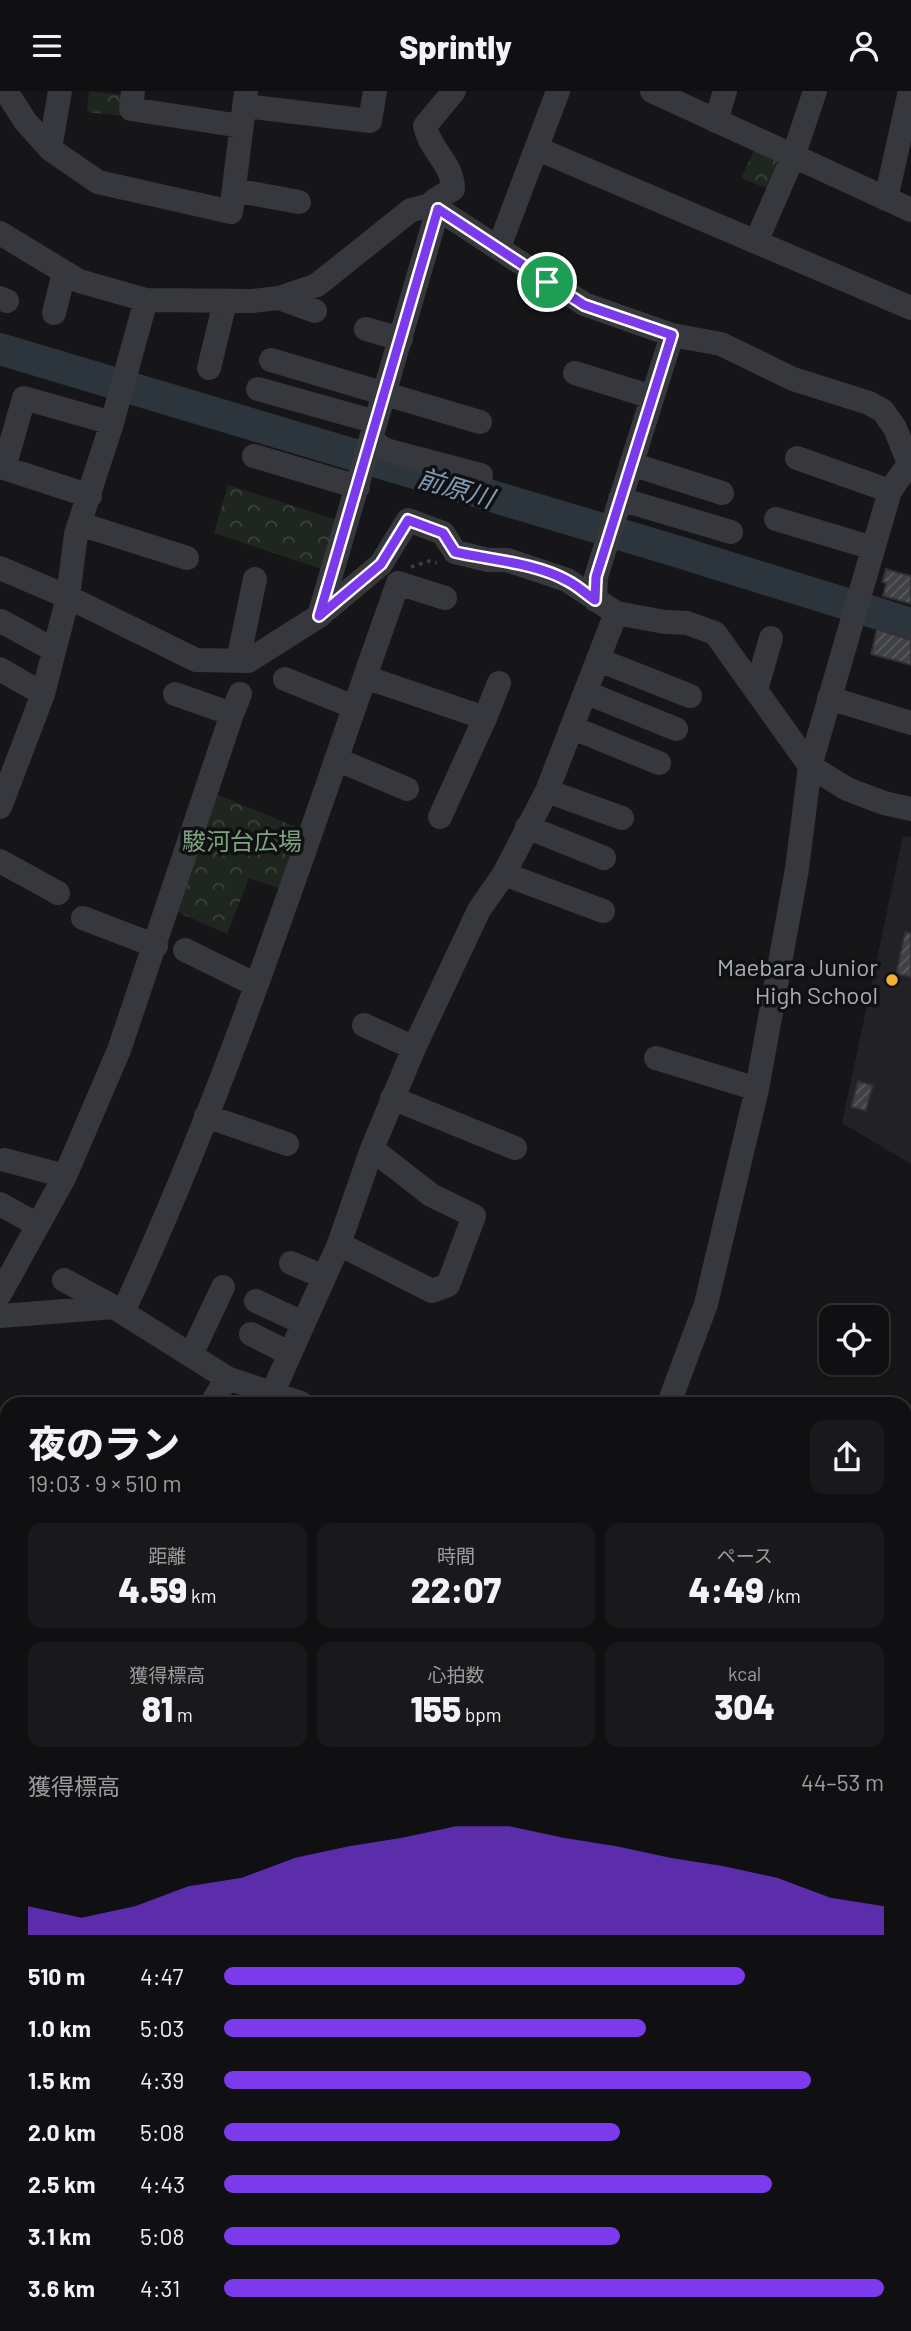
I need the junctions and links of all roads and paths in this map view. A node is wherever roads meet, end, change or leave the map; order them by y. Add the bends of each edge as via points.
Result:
1 (6, 91) edge
2 (60, 91) edge
3 (133, 91) edge
4 (376, 91) edge
5 (454, 91) edge
6 (558, 91) edge
7 (652, 91) edge
8 (725, 91) edge
9 (815, 91) edge
10 (910, 91) edge
11 (244, 108) edge
12 (716, 121) junction
13 (50, 149) junction
14 (538, 149) junction
15 (793, 157) junction
16 (234, 190) junction
17 (886, 199) junction
18 (299, 202) dead end
19 (433, 208) junction
20 (911, 210) edge
21 (0, 233) edge
22 (756, 242) junction
23 (499, 247) junction
24 (64, 272) junction
25 (279, 298) junction
26 (146, 300) junction
27 (225, 302) junction
28 (911, 308) edge
29 (315, 311) dead end
30 (54, 313) dead end
31 (366, 329) dead end
32 (672, 335) junction
33 (401, 339) junction
34 (271, 360) dead end
35 (209, 368) dead end
36 (575, 373) dead end
37 (258, 390) dead end
38 (385, 392) junction
39 (652, 397) junction
40 (480, 422) dead end
41 (112, 423) junction
42 (368, 454) junction
43 (254, 456) dead end
44 (797, 459) dead end
45 (908, 459) edge
46 (631, 464) junction
47 (481, 475) dead end
48 (890, 491) junction
49 (722, 493) dead end
50 (90, 496) junction
51 (776, 519) dead end
52 (614, 520) junction
53 (80, 524) junction
54 (731, 532) dead end
55 (873, 548) junction
56 (187, 558) dead end
57 (440, 564) dead end
58 (0, 568) edge
59 (255, 579) dead end
60 (398, 583) junction
61 (68, 597) junction
62 (445, 598) dead end
63 (606, 607) junction
64 (319, 616) junction
65 (1, 621) edge
66 (771, 638) dead end
67 (54, 650) junction
68 (599, 660) junction
69 (238, 661) junction
70 (0, 669) edge
71 (365, 677) junction
72 (285, 679) dead end
73 (499, 683) dead end
74 (756, 690) junction
75 (587, 693) junction
76 (43, 694) junction
77 (175, 694) dead end
78 (690, 696) dead end
79 (829, 698) junction
80 (354, 707) junction
81 (485, 718) junction
82 (911, 723) edge
83 (573, 728) junction
84 (676, 729) dead end
85 (336, 759) junction
86 (659, 763) dead end
87 (810, 766) junction
88 (407, 789) dead end
89 (547, 791) junction
90 (0, 807) edge
91 (911, 809) edge
92 (440, 817) dead end
93 (622, 818) dead end
94 (527, 828) junction
95 (604, 858) dead end
96 (0, 861) edge
97 (504, 874) junction
98 (58, 893) dead end
99 (603, 911) dead end
100 (83, 918) dead end
101 (156, 946) junction
102 (185, 950) dead end
103 (256, 985) junction
104 (364, 1025) dead end
105 (414, 1048) junction
106 (656, 1058) dead end
107 (757, 1089) junction
108 (392, 1098) junction
109 (206, 1116) junction
110 (287, 1144) dead end
111 (515, 1148) dead end
112 (372, 1149) junction
113 (5, 1160) dead end
114 (65, 1176) junction
115 (0, 1204) edge
116 (36, 1224) junction
117 (339, 1244) junction
118 (291, 1263) dead end
119 (324, 1277) junction
120 (64, 1280) dead end
121 (223, 1287) dead end
122 (0, 1294) edge
123 (256, 1301) dead end
124 (118, 1309) junction
125 (0, 1317) edge
126 (303, 1323) junction
127 (251, 1334) dead end
128 (290, 1354) junction
129 (191, 1355) junction
130 (228, 1378) junction
131 (272, 1394) junction
132 (216, 1397) edge
133 (282, 1397) edge
134 (671, 1397) edge

1 - 13 street
2 - 13 street
3 - 11 street via 131,109
4 - 11 street via 370,121
5 - 19 street via 425,126 427,137 453,176 453,189 435,199
6 - 14 street
7 - 12 street
8 - 12 street
9 - 15 street
10 - 17 street
11 - 16 street
12 - 15 street
13 - 16 street via 98,182 231,212
14 - 22 street
14 - 23 street
15 - 17 street
15 - 22 street
16 - 18 street
17 - 20 street
19 - 23 street
19 - 25 street via 411,210 317,285
19 - 33 street
21 - 24 street
22 - 28 street
23 - 32 street via 584,305
24 - 26 street via 79,281
24 - 30 street
25 - 27 street
25 - 29 street
26 - 27 street
26 - 41 street
27 - 35 street
31 - 33 street
32 - 39 street
32 - 45 street via 721,344 793,379 869,403 889,419
33 - 38 street
34 - 38 street
36 - 39 street
37 - 42 street
38 - 40 street
38 - 42 street
39 - 46 street
41 - 50 street
41 - 50 street via 24,398 4,468
42 - 43 street
42 - 47 street via 386,450
42 - 64 street
44 - 48 street
45 - 48 street
46 - 49 street
46 - 52 street
48 - 55 street
50 - 53 street
51 - 55 street
52 - 54 street
52 - 63 street via 596,577
53 - 56 street
53 - 61 street
55 - 79 street
57 - 60 path via 413,565
58 - 61 street
59 - 69 street
60 - 62 street
60 - 71 street
61 - 67 street
61 - 69 street via 196,660
63 - 64 street via 567,580 507,560 455,552 443,533 408,520 381,564
63 - 68 street
63 - 74 street via 715,633
64 - 69 street via 248,661
65 - 67 street
66 - 74 street
67 - 76 street
68 - 75 street
68 - 78 street
70 - 76 street
71 - 80 street
71 - 81 street
72 - 80 street
73 - 81 street
74 - 87 street
75 - 83 street
75 - 84 street
76 - 90 street
77 - 101 street via 236,704
79 - 82 street
79 - 87 street
80 - 85 street
81 - 92 street
83 - 86 street
83 - 89 street
85 - 88 street
85 - 103 street
87 - 91 street via 847,789
87 - 107 street via 797,869
89 - 93 street
89 - 94 street
94 - 95 street
94 - 97 street
96 - 98 street
97 - 99 street
97 - 105 street via 479,911
100 - 101 street
101 - 114 street via 119,1050
102 - 103 street
103 - 109 street
104 - 105 street
105 - 108 street
106 - 107 street
107 - 134 street via 706,1304
108 - 111 street
108 - 112 street
109 - 110 street
109 - 124 street via 166,1219
112 - 117 street
112 - 117 street via 430,1195 474,1216 448,1285 432,1291
113 - 114 street
114 - 116 street
115 - 116 street
116 - 122 street
117 - 119 street
118 - 119 street
119 - 126 street
120 - 124 street
121 - 129 street
123 - 126 street
124 - 125 street
124 - 129 street
126 - 128 street
127 - 128 street
128 - 131 street
129 - 130 street
130 - 131 street
130 - 132 street
131 - 133 street

